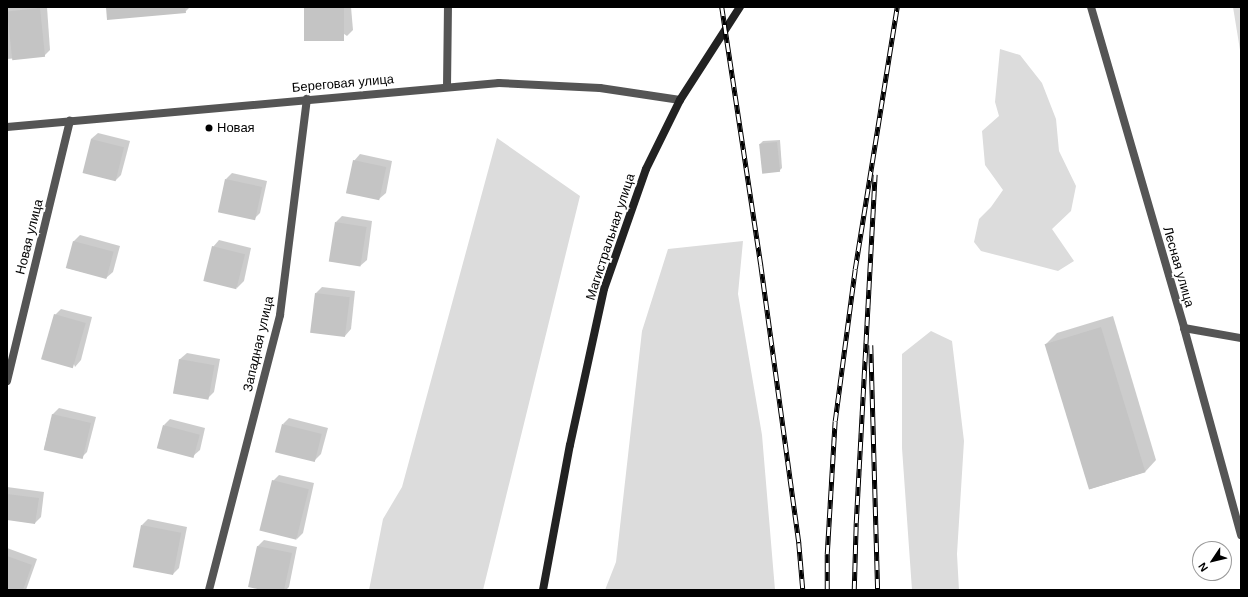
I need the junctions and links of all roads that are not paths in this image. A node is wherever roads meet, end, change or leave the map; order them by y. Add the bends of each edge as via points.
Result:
1 (448, 7) edge
2 (740, 7) edge
3 (1090, 7) edge
4 (447, 87) junction
5 (307, 99) junction
6 (680, 100) junction
7 (70, 121) junction
8 (7, 127) edge
9 (1184, 328) junction
10 (1241, 338) edge
11 (7, 381) edge
12 (1241, 535) edge
13 (209, 590) edge
14 (543, 590) edge

1 - 4 street
2 - 6 main road, Магистральная улица
3 - 9 street, Лесная улица
4 - 5 street, Береговая улица
4 - 6 street, Береговая улица via 499,83 600,88
5 - 7 street, Береговая улица
5 - 13 street, Западная улица via 280,315
6 - 14 main road, Магистральная улица via 646,169 604,289 570,445
7 - 8 street, Береговая улица
7 - 11 street, Новая улица
9 - 10 street
9 - 12 street, Лесная улица

